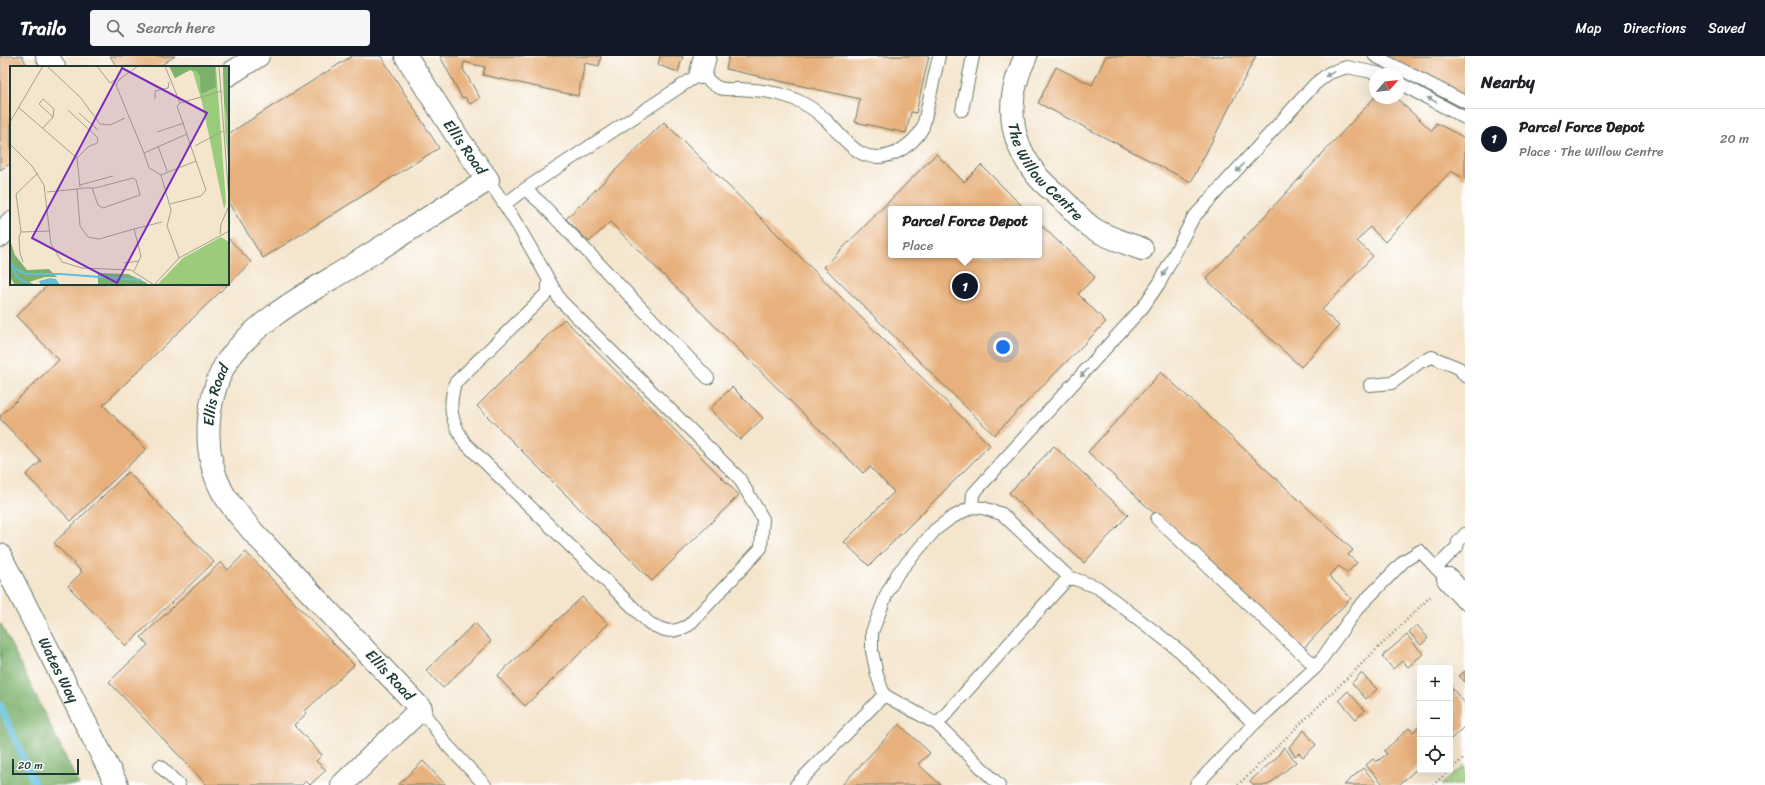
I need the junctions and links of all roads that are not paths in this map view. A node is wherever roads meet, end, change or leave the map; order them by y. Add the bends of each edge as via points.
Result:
1 (47, 56) edge
2 (258, 56) edge
3 (406, 56) edge
4 (939, 56) edge
5 (973, 56) edge
6 (1375, 56) edge
7 (1022, 57) edge
8 (703, 65) edge
9 (53, 66) edge
10 (1369, 72) edge
11 (229, 74) edge
12 (1405, 86) edge
13 (1465, 102) edge
14 (962, 110) dead end
15 (1465, 118) edge
16 (488, 180) junction
17 (525, 189) junction
18 (505, 204) junction
19 (10, 224) edge
20 (0, 236) edge
21 (1142, 249) dead end
22 (548, 279) junction
23 (1465, 376) edge
24 (708, 378) dead end
25 (1370, 385) dead end
26 (972, 507) junction
27 (1157, 519) dead end
28 (1465, 534) edge
29 (0, 555) edge
30 (1442, 574) junction
31 (1069, 577) junction
32 (1465, 598) edge
33 (1316, 667) junction
34 (884, 695) junction
35 (421, 709) junction
36 (937, 724) junction
37 (1254, 724) junction
38 (160, 766) dead end
39 (117, 785) edge
40 (179, 785) edge
41 (342, 785) edge
42 (485, 785) edge
43 (796, 785) edge
44 (1000, 785) edge
45 (1196, 785) edge

1 - 9 street
2 - 11 street
3 - 16 street, Ellis Road
4 - 8 lane via 919,135 901,150 881,157 861,154 826,120 790,97 772,91 719,88
5 - 14 lane
6 - 13 lane
7 - 21 street, The Willow Centre via 1011,105 1012,120 1028,162 1039,178 1094,229
8 - 17 lane
10 -> 26 lane via 1347,67 1329,74 1297,102 1193,218 1160,282 1143,307 973,494
15 -> 12 lane
16 - 18 lane
16 - 35 street, Ellis Road via 299,300 252,334 228,361 210,409 208,431 214,470 235,511
17 - 18 lane
17 - 24 lane
18 - 22 lane
19 - 20 street
22 - 22 lane via 560,300 739,478 762,518 760,548 689,625 677,631 663,631 649,623 465,443 455,428 451,398 456,384 546,294
23 - 25 lane via 1459,368 1432,357 1420,362 1392,383
26 - 31 lane via 1002,514
26 - 34 lane via 950,518 935,530 898,573 887,593 872,632 872,651
27 - 33 lane
28 - 30 lane via 1458,542
29 - 39 street, Wates Way
30 - 32 street
30 - 33 lane via 1420,551 1404,561 1358,609
31 - 36 lane
31 - 37 lane via 1097,586 1181,652
33 - 37 lane
34 - 36 lane
34 - 43 lane
35 - 41 street, Ellis Road
35 - 42 lane via 447,745
36 - 44 lane
37 - 45 lane
38 - 40 lane

